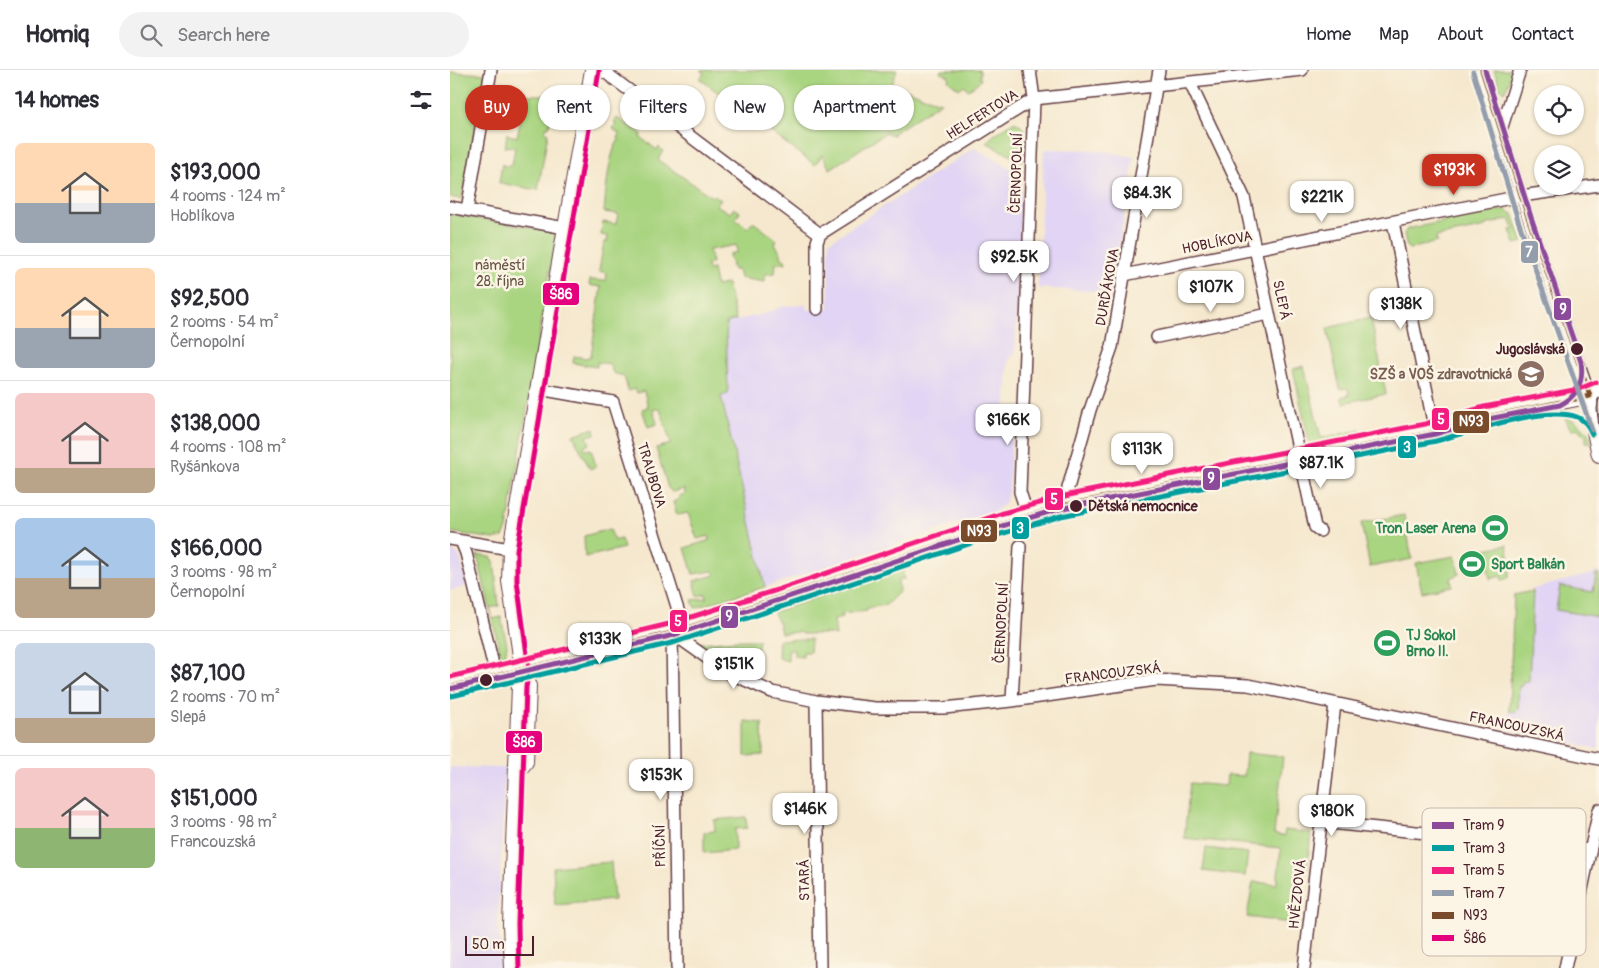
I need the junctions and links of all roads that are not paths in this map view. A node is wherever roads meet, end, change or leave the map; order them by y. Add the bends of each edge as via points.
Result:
1 (491, 70) edge
2 (592, 70) edge
3 (598, 70) edge
4 (1030, 70) edge
5 (1159, 70) edge
6 (1302, 70) edge
7 (1482, 70) edge
8 (1520, 70) edge
9 (1190, 83) junction
10 (1157, 86) junction
11 (1034, 99) junction
12 (1501, 130) junction
13 (1599, 185) edge
14 (1521, 196) junction
15 (450, 208) edge
16 (467, 210) junction
17 (1393, 222) junction
18 (565, 228) junction
19 (820, 234) junction
20 (1255, 249) junction
21 (1124, 276) junction
22 (817, 309) dead end
23 (1269, 314) junction
24 (1158, 338) dead end
25 (539, 389) junction
26 (1596, 397) edge
27 (1435, 432) junction
28 (1599, 455) edge
29 (1301, 459) junction
30 (1066, 505) junction
31 (1029, 515) junction
32 (1320, 531) dead end
33 (456, 540) edge
34 (1020, 546) dead end
35 (510, 549) junction
36 (678, 631) junction
37 (492, 660) dead end
38 (522, 669) junction
39 (450, 687) edge
40 (816, 701) junction
41 (1012, 701) junction
42 (1335, 704) junction
43 (1599, 759) edge
44 (1599, 810) edge
45 (1320, 822) junction
46 (1422, 833) edge
47 (1586, 850) edge
48 (1590, 850) junction
49 (1586, 869) edge
50 (512, 968) edge
51 (677, 968) edge
52 (820, 968) edge
53 (1304, 968) edge

1 - 16 street
2 - 18 street
3 - 19 street
4 - 11 street, ČERNOPOLNÍ
5 - 10 street, DURĎÁKOVA
6 - 9 street, HELFERTOVA
7 - 12 street
8 - 12 street
9 - 10 street, HELFERTOVA
9 - 20 street, SLEPÁ via 1244,197
10 - 11 street, HELFERTOVA
10 - 21 street, DURĎÁKOVA
11 - 19 street, HELFERTOVA
11 - 31 street, ČERNOPOLNÍ via 1020,492
12 - 14 street
13 - 14 street, HOBLÍKOVA
14 - 17 street, HOBLÍKOVA
14 - 26 street
15 - 16 street
16 - 18 street
17 - 20 street, HOBLÍKOVA
17 - 27 street
18 - 25 street
19 - 22 street via 817,242
20 - 21 street, HOBLÍKOVA
20 - 23 street, SLEPÁ
21 - 30 street, DURĎÁKOVA via 1112,346 1090,410
23 - 24 street
23 - 29 street, SLEPÁ
25 - 35 street
25 - 36 street, TRAUBOVA via 613,402
26 - 27 street via 1487,417
26 - 28 street via 1591,417
27 - 29 street
29 - 30 street
29 - 32 street, SLEPÁ via 1316,527
30 - 31 street
31 - 36 street
33 - 35 street
33 - 37 street via 466,553
34 - 41 street, ČERNOPOLNÍ
35 - 38 street via 509,581
36 - 38 street
36 - 40 street, FRANCOUZSKÁ via 727,672 772,692
36 - 51 street, PŘÍČNÍ
38 - 39 street
38 - 50 street via 518,686 510,924
40 - 41 street, FRANCOUZSKÁ via 875,708 944,708
40 - 52 street, STARÁ
41 - 42 street, FRANCOUZSKÁ via 1156,680 1248,685
42 - 43 street, FRANCOUZSKÁ
42 - 45 street, HVĚZDOVÁ
44 - 48 street
45 - 46 street
45 - 53 street, HVĚZDOVÁ
47 - 48 street
48 - 49 street

